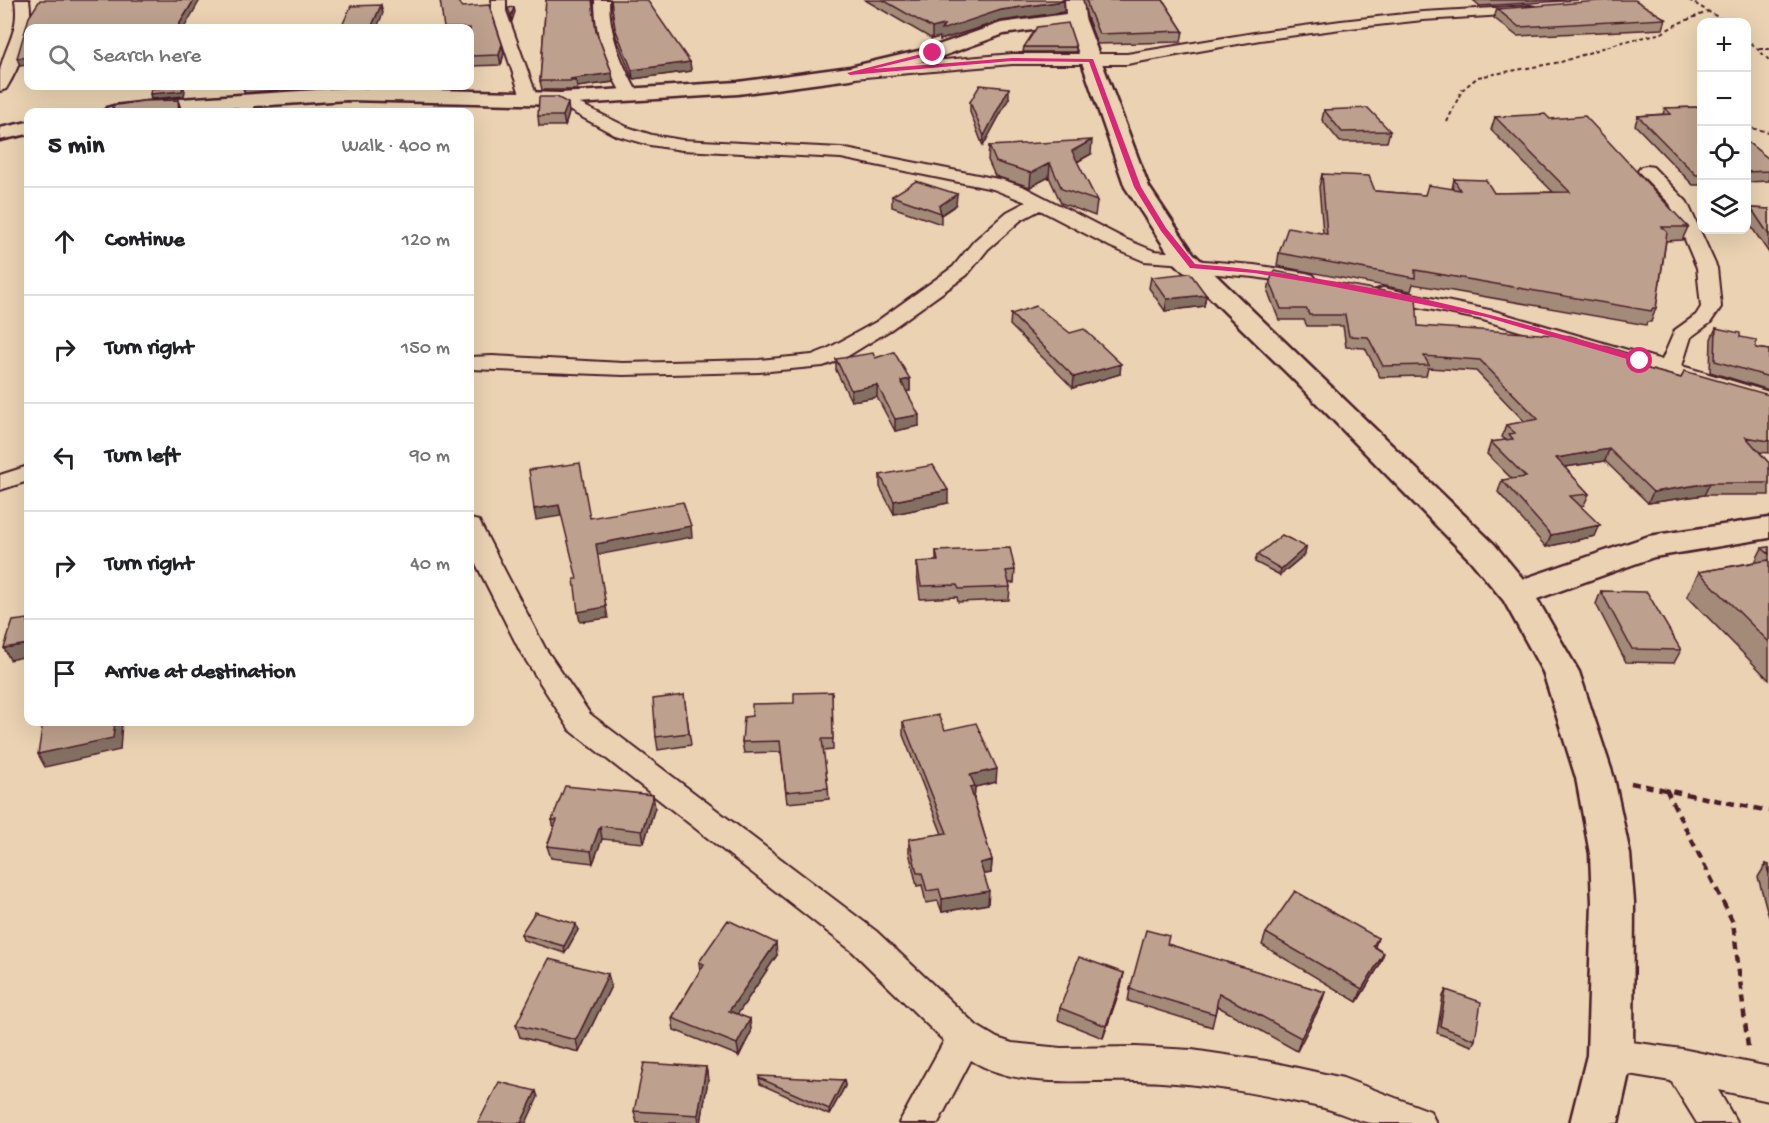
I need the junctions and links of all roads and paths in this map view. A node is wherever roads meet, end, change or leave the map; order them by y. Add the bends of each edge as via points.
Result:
1 (22, 0) edge
2 (499, 0) edge
3 (602, 0) edge
4 (1689, 0) edge
5 (1075, 9) edge
6 (1546, 9) edge
7 (1710, 11) junction
8 (1720, 18) edge
9 (1751, 42) edge
10 (1759, 49) junction
11 (1769, 49) edge
12 (1091, 60) junction
13 (1769, 60) edge
14 (850, 73) junction
15 (0, 86) edge
16 (631, 95) junction
17 (560, 99) junction
18 (530, 100) junction
19 (245, 106) edge
20 (201, 108) edge
21 (1447, 122) dead end
22 (1751, 128) edge
23 (24, 129) edge
24 (1769, 132) edge
25 (0, 134) edge
26 (1647, 171) dead end
27 (1039, 203) junction
28 (1189, 262) junction
29 (1320, 281) edge
30 (1364, 290) edge
31 (474, 363) edge
32 (1670, 369) junction
33 (1769, 399) edge
34 (24, 474) edge
35 (0, 483) edge
36 (1769, 528) edge
37 (474, 535) edge
38 (1517, 594) junction
39 (1595, 778) junction
40 (1666, 789) junction
41 (1769, 811) edge
42 (965, 1037) junction
43 (1610, 1055) junction
44 (1682, 1066) junction
45 (1761, 1082) edge
46 (918, 1123) edge
47 (1417, 1123) edge
48 (1594, 1123) edge
49 (1718, 1123) edge

1 - 15 street via 24,8 15,50
2 - 18 street via 499,11
3 - 16 street via 610,54
4 - 7 path
5 - 12 street
5 - 14 street via 933,53
6 - 12 street via 1351,24 1141,58
7 - 8 path
7 - 21 path via 1662,33 1561,62 1478,77 1469,81 1454,101
9 - 10 path
10 - 11 path
10 - 13 path
12 - 14 street via 1012,59
12 - 28 street via 1137,187
14 - 16 street via 738,88
16 - 17 street
17 - 18 street
17 - 27 street via 621,131 650,140 841,153 997,184
18 - 19 street via 346,94
19 - 20 street
22 - 24 path
23 - 25 street
26 - 32 street via 1678,202 1707,268 1711,307 1703,319 1682,334
27 - 28 street via 1151,257
27 - 31 street via 1014,216 981,245 960,271 883,326 836,354 814,361 623,369
28 - 29 street
28 - 38 street via 1482,552
30 - 32 street via 1487,315
32 - 33 street
34 - 35 street
36 - 38 street via 1649,547
37 - 42 street via 521,633 580,722 864,941
38 - 39 street via 1561,672
39 - 40 path
39 - 43 street via 1610,854 1613,902
40 - 41 path
40 - 45 path via 1733,922
42 - 46 street
42 - 47 street via 987,1052 1012,1059 1061,1065 1192,1067 1266,1078 1343,1095
43 - 44 street
43 - 48 street
44 - 45 street
44 - 49 street

